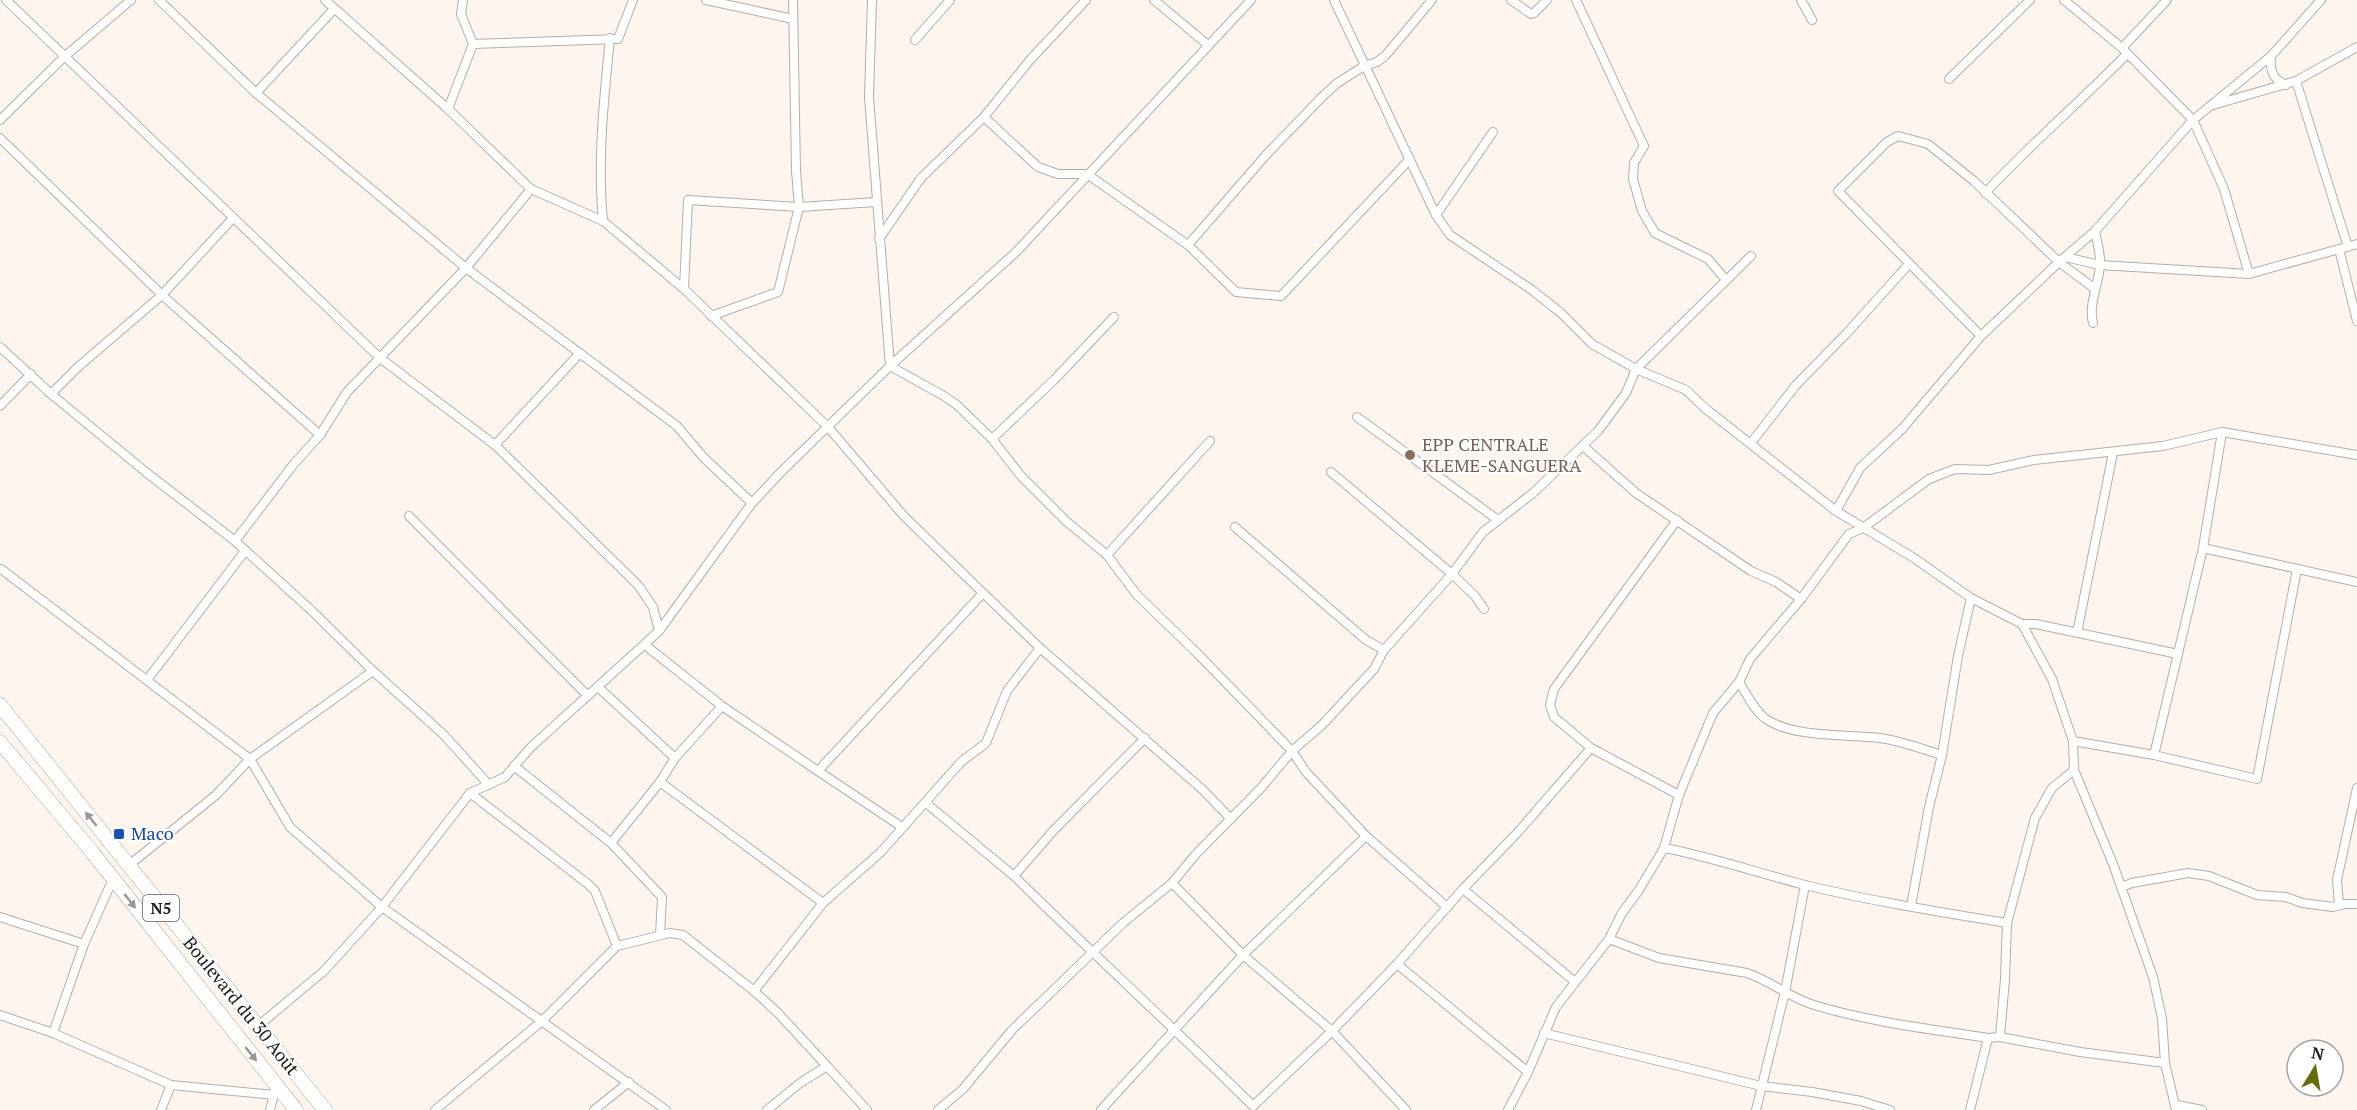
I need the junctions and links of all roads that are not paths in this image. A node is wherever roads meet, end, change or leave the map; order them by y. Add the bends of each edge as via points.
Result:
1 (6, 0) edge
2 (131, 0) edge
3 (159, 0) edge
4 (325, 0) edge
5 (463, 0) edge
6 (633, 0) edge
7 (706, 0) edge
8 (793, 0) edge
9 (872, 0) edge
10 (950, 0) edge
11 (1086, 0) edge
12 (1154, 0) edge
13 (1251, 0) edge
14 (1334, 0) edge
15 (1432, 0) edge
16 (1511, 0) edge
17 (1547, 0) edge
18 (1576, 0) edge
19 (1801, 0) edge
20 (2031, 0) edge
21 (2064, 0) edge
22 (2167, 0) edge
23 (2321, 0) edge
24 (334, 9) junction
25 (793, 19) junction
26 (1812, 20) dead end
27 (610, 38) junction
28 (915, 40) dead end
29 (473, 44) junction
30 (1208, 45) junction
31 (2357, 47) edge
32 (2125, 51) junction
33 (2271, 56) junction
34 (64, 57) junction
35 (1364, 66) junction
36 (1949, 80) dead end
37 (2296, 81) junction
38 (2286, 85) junction
39 (256, 93) junction
40 (2210, 106) junction
41 (448, 109) junction
42 (984, 117) junction
43 (0, 120) edge
44 (2193, 120) junction
45 (1493, 132) dead end
46 (0, 138) edge
47 (1410, 159) junction
48 (1087, 174) junction
49 (531, 189) junction
50 (1985, 193) junction
51 (876, 202) junction
52 (798, 207) junction
53 (1436, 215) junction
54 (233, 218) junction
55 (603, 221) junction
56 (2095, 231) junction
57 (879, 239) junction
58 (1188, 245) junction
59 (2348, 247) edge
60 (1751, 256) dead end
61 (2062, 260) junction
62 (1909, 264) junction
63 (2100, 265) junction
64 (466, 268) junction
65 (2249, 274) junction
66 (1726, 280) junction
67 (2095, 289) junction
68 (684, 290) junction
69 (162, 295) junction
70 (711, 316) junction
71 (1114, 317) dead end
72 (2357, 321) edge
73 (2093, 323) dead end
74 (1981, 336) junction
75 (0, 347) edge
76 (580, 353) junction
77 (380, 358) junction
78 (890, 366) junction
79 (1636, 369) junction
80 (31, 374) junction
81 (51, 394) junction
82 (0, 406) edge
83 (1357, 417) dead end
84 (828, 427) junction
85 (2222, 432) junction
86 (320, 435) junction
87 (992, 439) junction
88 (1210, 441) dead end
89 (1751, 443) junction
90 (495, 446) junction
91 (1583, 446) junction
92 (2113, 453) junction
93 (2357, 455) edge
94 (1330, 472) dead end
95 (752, 503) junction
96 (1836, 511) junction
97 (410, 516) dead end
98 (1498, 520) junction
99 (1677, 520) junction
100 (1235, 527) dead end
101 (1863, 528) junction
102 (235, 541) junction
103 (2203, 548) junction
104 (245, 551) junction
105 (1107, 555) junction
106 (1, 569) edge
107 (2297, 569) junction
108 (1452, 574) junction
109 (2357, 582) edge
110 (982, 593) junction
111 (1801, 598) junction
112 (1971, 598) junction
113 (1484, 609) dead end
114 (2022, 624) junction
115 (659, 631) junction
116 (2077, 633) junction
117 (645, 645) junction
118 (1040, 648) junction
119 (1384, 650) junction
120 (2178, 654) junction
121 (373, 671) junction
122 (147, 680) junction
123 (1739, 682) junction
124 (598, 687) junction
125 (587, 695) junction
126 (0, 705) edge
127 (722, 706) junction
128 (1145, 738) junction
129 (2073, 741) junction
130 (0, 742) edge
131 (1591, 748) junction
132 (1292, 751) junction
133 (1942, 755) junction
134 (2154, 755) junction
135 (675, 758) junction
136 (250, 759) junction
137 (514, 766) junction
138 (2074, 770) junction
139 (818, 771) junction
140 (660, 782) junction
141 (489, 785) junction
142 (2357, 788) edge
143 (470, 793) junction
144 (1679, 795) junction
145 (926, 803) junction
146 (1231, 819) junction
147 (902, 827) junction
148 (1366, 836) junction
149 (611, 843) junction
150 (1664, 848) junction
151 (128, 866) junction
152 (1014, 876) junction
153 (113, 879) junction
154 (1172, 883) junction
155 (1805, 885) junction
156 (2121, 887) junction
157 (1463, 889) junction
158 (823, 903) junction
159 (2357, 904) edge
160 (2339, 905) junction
161 (1911, 906) junction
162 (382, 907) junction
163 (1447, 907) junction
164 (0, 917) edge
165 (2007, 923) junction
166 (660, 935) junction
167 (1609, 939) junction
168 (84, 944) junction
169 (617, 946) junction
170 (1092, 954) junction
171 (1243, 955) junction
172 (1397, 964) junction
173 (1574, 981) junction
174 (754, 991) junction
175 (1785, 992) junction
176 (0, 1015) edge
177 (542, 1021) junction
178 (258, 1026) junction
179 (1174, 1028) junction
180 (1332, 1031) junction
181 (53, 1033) junction
182 (1544, 1033) junction
183 (2000, 1037) junction
184 (1988, 1038) junction
185 (2166, 1063) junction
186 (827, 1066) junction
187 (1528, 1072) junction
188 (629, 1082) junction
189 (171, 1084) junction
190 (1761, 1086) junction
191 (275, 1090) junction
192 (2176, 1108) edge
193 (1253, 1109) edge
194 (161, 1110) edge
195 (270, 1110) edge
196 (296, 1110) edge
197 (325, 1110) edge
198 (435, 1110) edge
199 (594, 1110) edge
200 (666, 1110) edge
201 (767, 1110) edge
202 (867, 1110) edge
203 (938, 1110) edge
204 (1101, 1110) edge
205 (1406, 1110) edge
206 (1508, 1110) edge
207 (1756, 1110) edge
208 (1890, 1110) edge
209 (1970, 1110) edge
210 (2202, 1110) edge

1 - 34 street
2 - 34 street
3 - 39 street
4 - 24 street
5 - 29 street via 461,14
6 - 27 street via 618,39
7 - 25 street
8 - 25 street
9 - 51 street via 869,97
10 - 28 street
11 - 42 street
12 - 30 street
13 - 30 street
14 - 35 street
15 - 35 street via 1385,56
16 - 17 street via 1530,14
18 - 66 street via 1644,146 1634,163 1632,179 1642,211 1655,233 1708,259
19 - 26 street
20 - 36 street
21 - 32 street
22 - 32 street
23 - 33 street
24 - 39 street
24 - 41 street
25 - 52 street
27 - 29 street
27 - 55 street via 601,136
29 - 41 street
30 - 48 street
31 - 37 street
32 - 44 street
32 - 50 street via 2082,100
33 - 38 street via 2270,70 2278,82
33 - 40 street
34 - 43 street
34 - 54 street
35 - 47 street
35 - 58 street via 1336,84 1313,106
37 - 38 street
37 - 59 street
38 - 40 street
39 - 64 street
40 - 44 street
41 - 49 street
42 - 48 street via 1038,167 1058,174
42 - 57 street via 921,178
44 - 56 street
44 - 65 street via 2224,189
45 - 53 street
46 - 69 street
47 - 53 street
47 - 58 street via 1281,296 1236,292
48 - 58 street
48 - 78 street via 1016,252
49 - 55 street
49 - 64 street
50 - 61 street
50 - 62 street via 1928,144 1898,136 1887,142 1838,191
51 - 52 street
51 - 57 street
52 - 68 street via 688,200
52 - 70 street via 778,292
53 - 79 street via 1450,235 1532,290 1592,344
54 - 69 street
54 - 77 street
55 - 68 street
56 - 61 street
56 - 63 street
57 - 78 street
59 - 65 street
59 - 72 street
60 - 66 street
61 - 63 street
61 - 67 street
61 - 74 street
62 - 74 street
62 - 89 street via 1796,385
63 - 65 street
63 - 67 street
64 - 76 street
64 - 77 street
66 - 79 street
67 - 73 street
68 - 70 street
69 - 81 street
69 - 86 street
70 - 84 street
71 - 87 street
74 - 96 street via 1902,429 1860,468
75 - 80 street
76 - 90 street
76 - 95 street via 677,426
77 - 86 street via 347,392
77 - 90 street
78 - 84 street
78 - 87 street via 944,396
79 - 89 street via 1686,390
79 - 91 street via 1626,393
80 - 81 street
80 - 82 street
81 - 102 street
83 - 98 street
84 - 95 street
84 - 110 street via 903,515
85 - 92 street
85 - 93 street
85 - 103 street
86 - 102 street
87 - 105 street via 1021,476
88 - 105 street
89 - 96 street
90 - 115 street via 638,585 653,607
91 - 98 street
91 - 99 street via 1636,493
92 - 101 street via 2034,460 1989,470 1945,471 1913,489
92 - 116 street
94 - 108 street
95 - 115 street
96 - 101 street
97 - 125 street
98 - 108 street via 1483,532
99 - 111 street via 1751,571
99 - 131 street via 1554,689 1550,705 1554,717
100 - 119 street via 1366,640
101 - 111 street via 1848,534
101 - 112 street
102 - 104 street
103 - 107 street
103 - 120 street
104 - 121 street
104 - 122 street
105 - 132 street via 1137,595
106 - 122 street
107 - 109 street
107 - 134 street via 2257,779
108 - 113 street
108 - 119 street
110 - 118 street
110 - 139 street
111 - 123 street via 1750,659
112 - 114 street
112 - 133 street
114 - 116 street
114 - 129 street via 2052,679
115 - 117 street
116 - 120 street
117 - 124 street
117 - 127 street
118 - 128 street
118 - 145 street via 1006,691 986,743 960,762
119 - 132 street via 1374,669
120 - 134 street
121 - 136 street
121 - 141 street via 444,735
122 - 136 street
123 - 133 street via 1763,717 1773,723 1806,731 1881,738
123 - 144 street via 1713,713
124 - 125 street
124 - 135 street
125 - 137 street
151 -> 126 highway, Boulevard du 30 Août / N5
127 - 135 street
127 - 139 street
128 - 146 street
128 - 152 street
129 - 134 street
129 - 138 street
130 - 153 highway, Boulevard du 30 Août / N5
131 - 144 street
131 - 157 street
132 - 146 street
132 - 148 street via 1306,772
133 - 161 street
135 - 140 street
136 - 151 street via 216,795
136 - 162 street via 290,827
137 - 141 street via 501,780
137 - 149 street
138 - 156 street
138 - 165 street via 2052,788 2035,818
139 - 147 street
140 - 149 street
140 - 158 street
141 - 143 street
142 - 160 street via 2337,880
143 - 162 street
143 - 169 street via 595,891
144 - 150 street
145 - 147 street
145 - 152 street
146 - 154 street
147 - 158 street via 881,852
148 - 163 street
148 - 171 street
149 - 166 street via 662,897
150 - 155 street
150 - 167 street
151 - 178 highway, Boulevard du 30 Août / N5
152 - 170 street
153 - 168 street
153 -> 191 highway, Boulevard du 30 Août / N5
154 - 170 street
154 - 171 street
155 - 161 street
155 - 175 street
156 - 160 street via 2198,873 2257,895
156 - 185 street via 2152,977 2162,1018
157 - 163 street
157 - 173 street
158 - 174 street
159 - 160 street
161 - 165 street
162 - 177 street
162 - 178 street via 324,971
163 - 172 street
164 - 168 street
165 - 183 street
166 - 169 street
166 - 174 street via 683,935
167 - 173 street
167 - 175 street via 1659,958 1747,973
168 - 181 street
169 - 177 street
170 - 179 street
170 - 203 street via 1012,1030 963,1089
171 - 179 street
171 - 180 street
172 - 180 street
172 - 187 street
173 - 182 street
174 - 186 street
175 - 184 street via 1813,1005 1882,1021
175 - 190 street
176 - 181 street
177 - 188 street
177 - 198 street
178 - 197 highway, Boulevard du 30 Août / N5
179 - 193 street
179 - 204 street
180 - 193 street
180 - 205 street
181 - 189 street
182 - 187 street
182 - 190 street
183 - 184 street
183 - 185 street
184 - 209 street
185 - 192 street
186 - 201 street
186 - 202 street
187 - 206 street
188 - 199 street
188 - 200 street
189 - 191 street
189 - 194 street
190 - 207 street
190 - 208 street via 1861,1101
191 - 195 street
191 - 196 highway, Boulevard du 30 Août / N5
192 - 210 street

